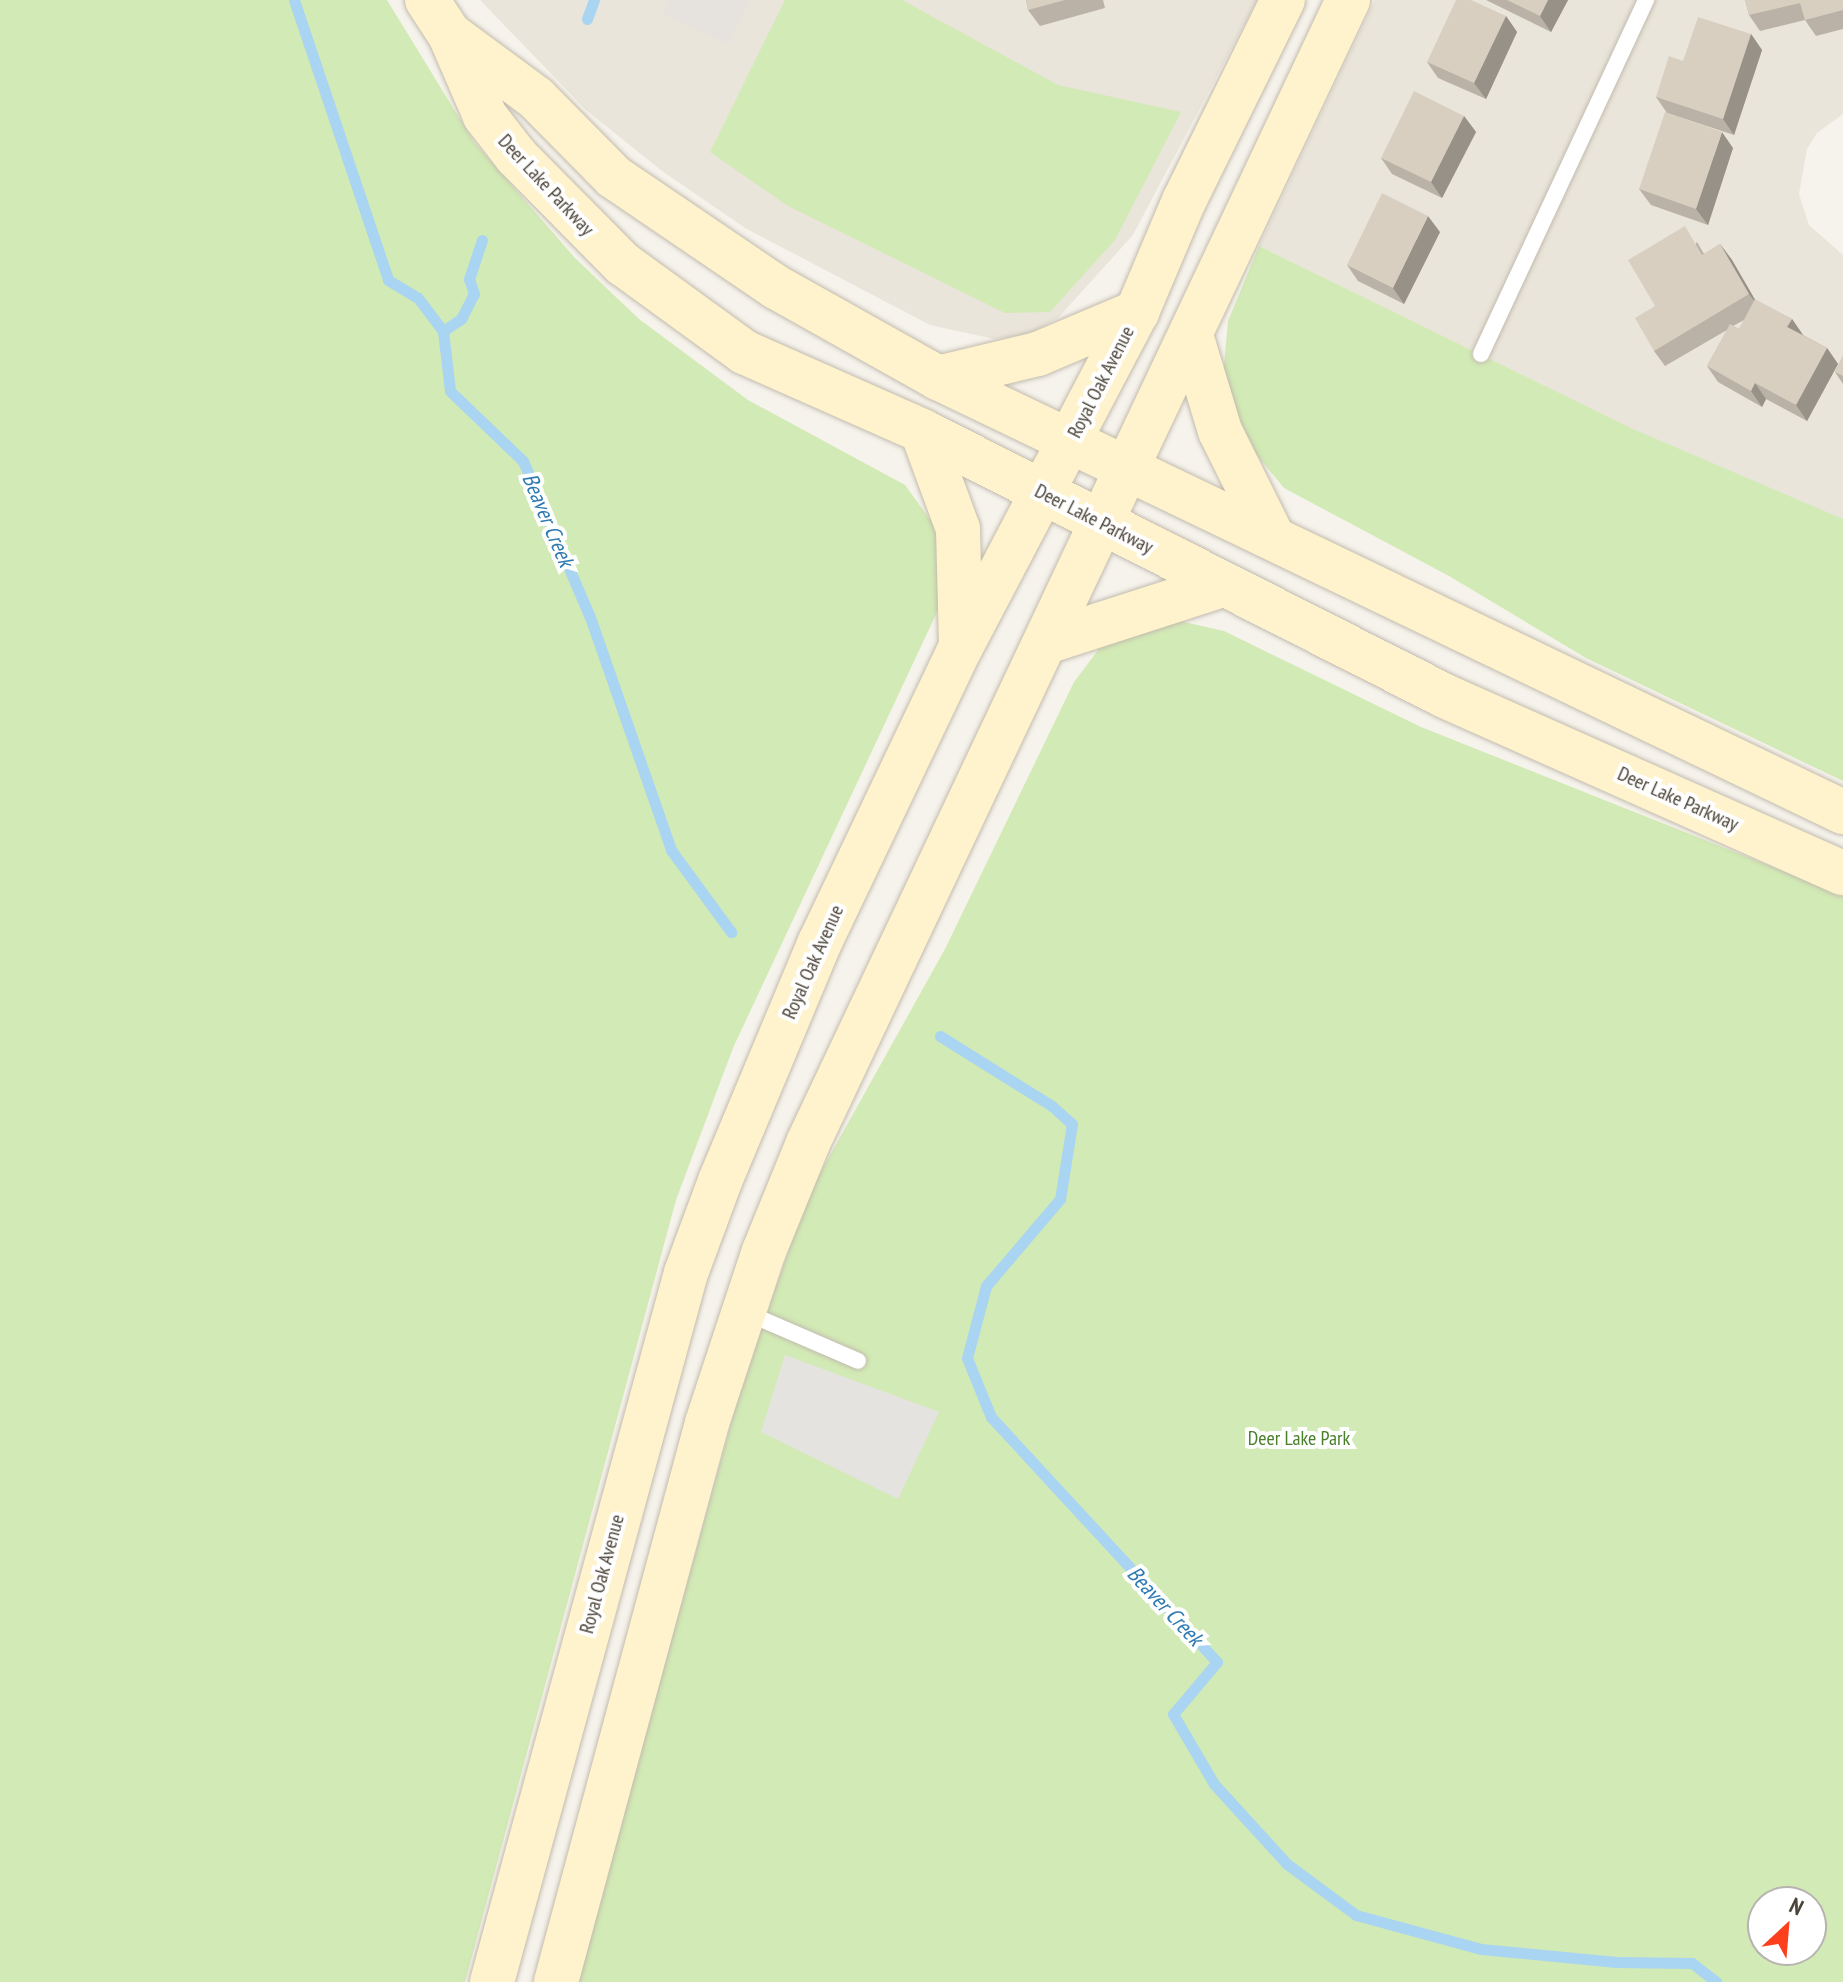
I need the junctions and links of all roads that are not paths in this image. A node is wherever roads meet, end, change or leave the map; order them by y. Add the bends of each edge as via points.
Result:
1 (1283, 0) edge
2 (1348, 0) edge
3 (1646, 0) edge
4 (438, 17) edge
5 (1137, 312) junction
6 (1191, 335) junction
7 (1481, 354) dead end
8 (938, 378) junction
9 (922, 431) junction
10 (1070, 441) junction
11 (1128, 469) junction
12 (1043, 493) junction
13 (1102, 524) junction
14 (1273, 538) junction
15 (1223, 585) junction
16 (1046, 642) junction
17 (961, 647) junction
18 (1843, 812) edge
19 (1843, 873) edge
20 (742, 1310) junction
21 (858, 1361) dead end
22 (492, 1982) edge
23 (556, 1982) edge

1 - 5 main road, Royal Oak Avenue via 1184,201
2 - 6 main road
3 - 7 lane
4 - 8 main road, Deer Lake Parkway via 536,98 626,186 776,287
4 - 9 main road, Deer Lake Parkway via 485,116 516,156 623,264 744,352
5 - 8 main road via 1038,354
5 - 10 main road, Royal Oak Avenue
6 - 11 main road
6 - 14 main road via 1220,431
8 - 10 main road, Deer Lake Parkway
9 - 12 main road, Deer Lake Parkway
9 - 17 main road via 958,529
10 - 11 main road, Deer Lake Parkway
10 - 12 main road, Royal Oak Avenue
11 - 13 main road
11 - 14 main road, Deer Lake Parkway
12 - 13 main road, Deer Lake Parkway
12 - 17 main road, Royal Oak Avenue
13 - 15 main road, Deer Lake Parkway
13 - 16 main road
14 - 18 main road, Deer Lake Parkway
15 - 16 main road
15 - 19 main road, Deer Lake Parkway via 1445,696
16 - 20 main road via 808,1143
17 - 22 main road, Royal Oak Avenue via 820,942 686,1273
20 - 21 lane
20 - 23 main road

